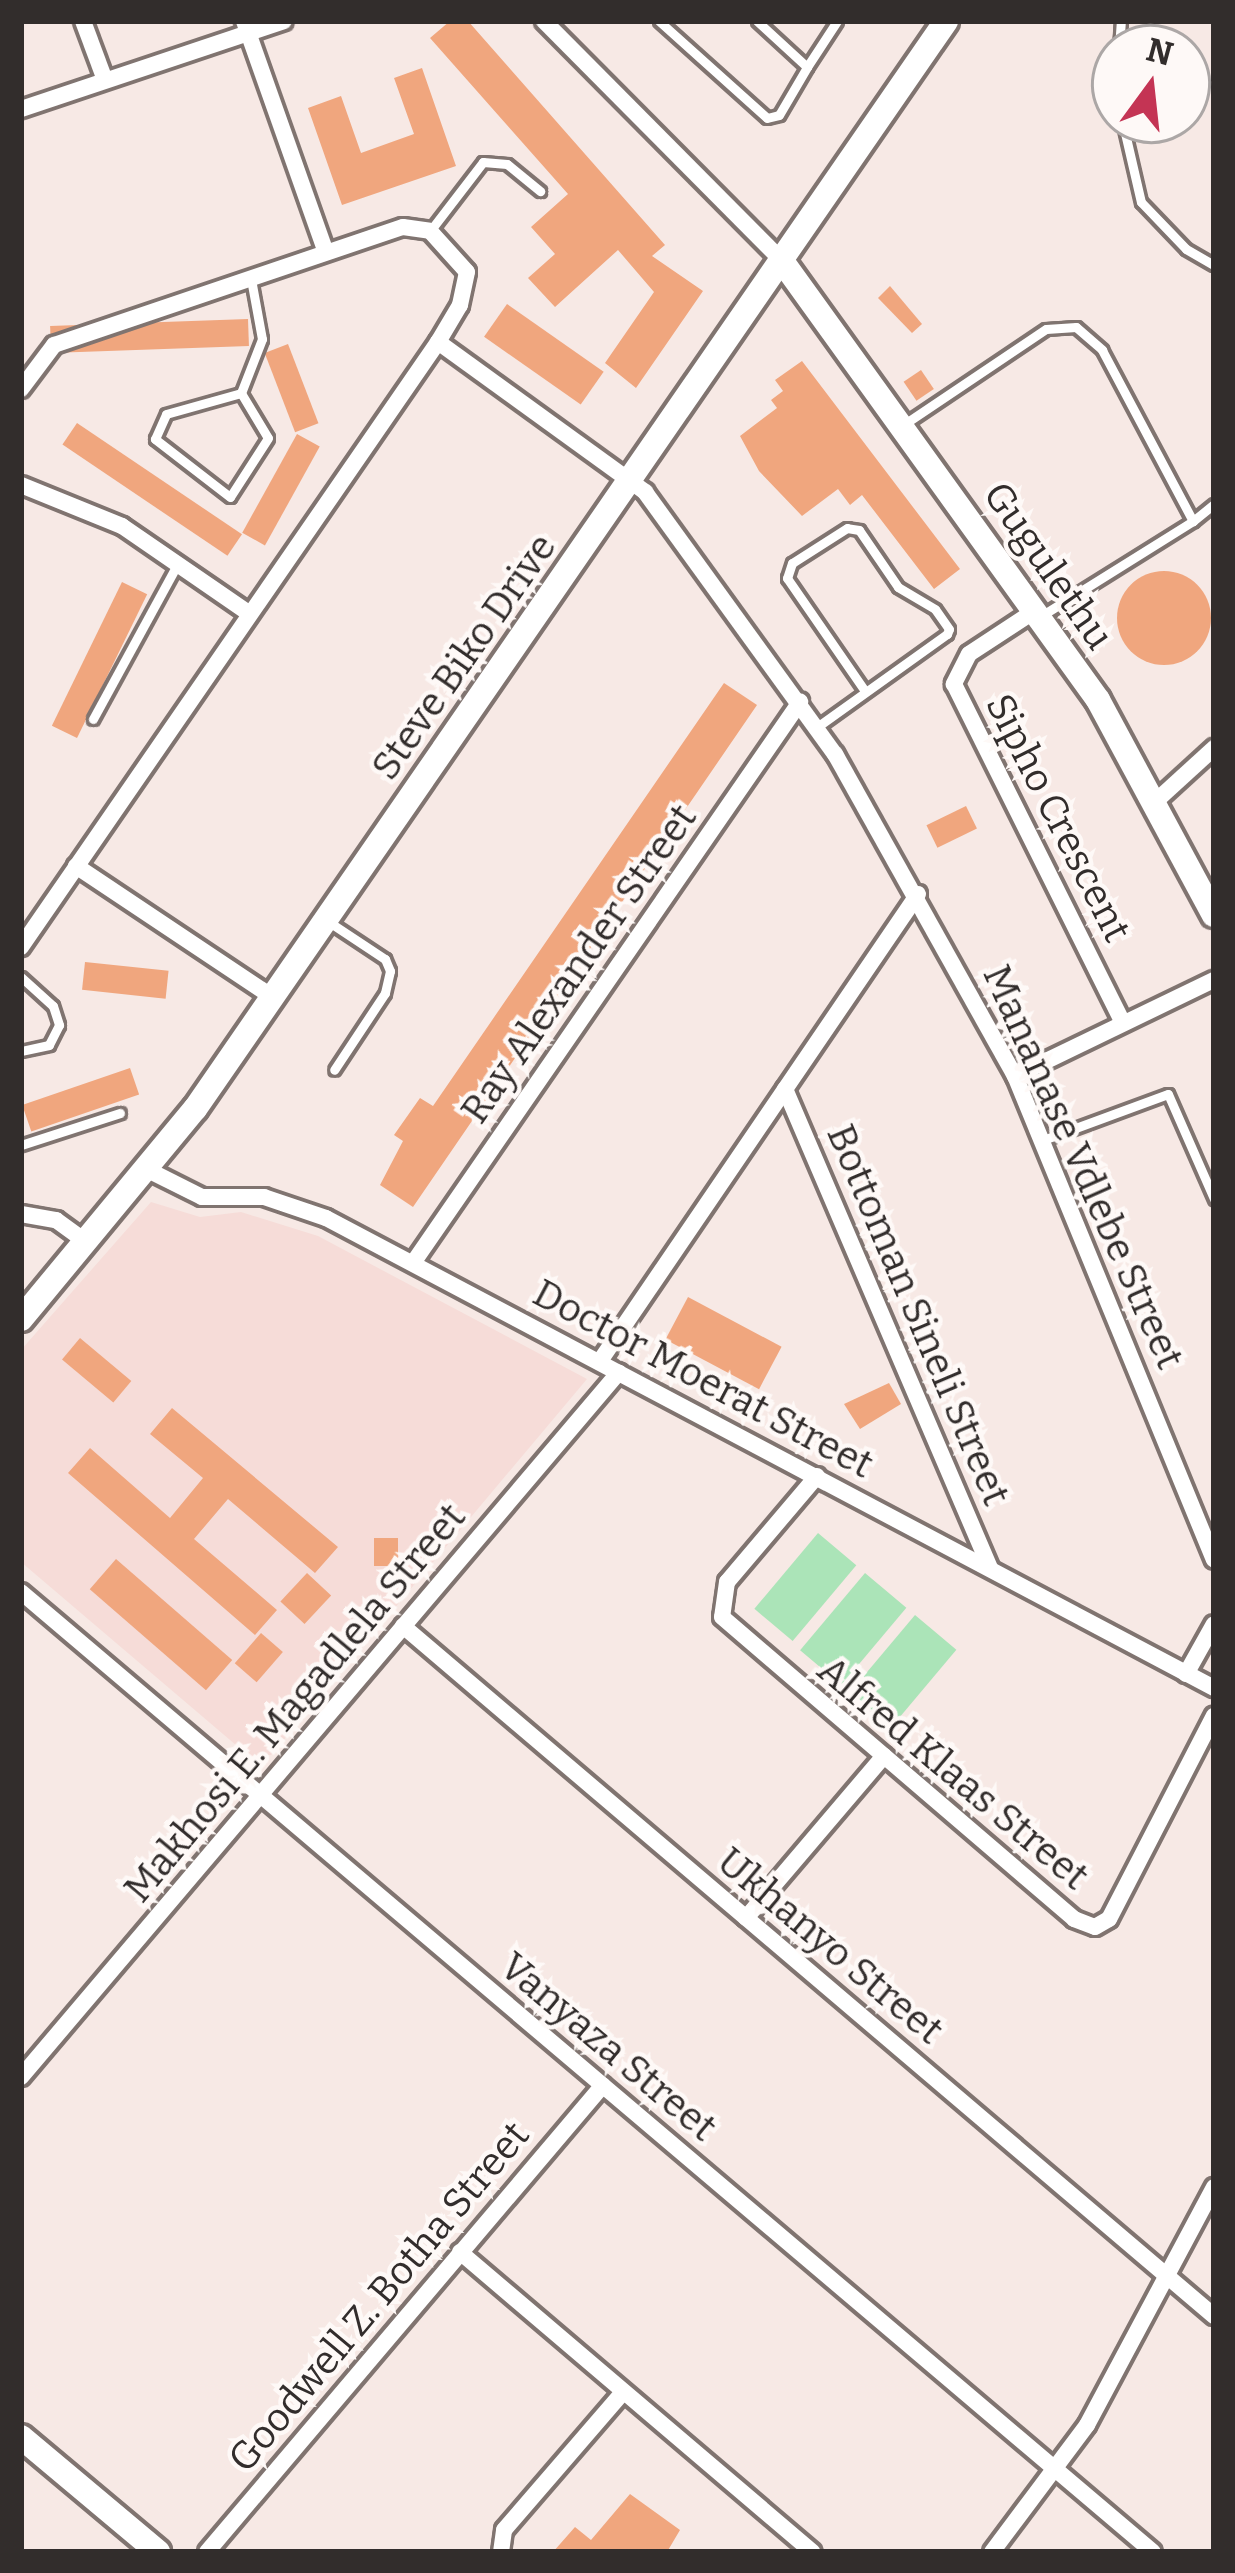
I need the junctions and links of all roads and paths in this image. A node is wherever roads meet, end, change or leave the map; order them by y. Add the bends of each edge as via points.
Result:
1 (83, 21) edge
2 (284, 21) edge
3 (544, 21) edge
4 (659, 21) edge
5 (757, 21) edge
6 (837, 21) edge
7 (946, 21) edge
8 (246, 27) edge
9 (807, 68) junction
10 (105, 80) junction
11 (21, 109) edge
12 (1128, 144) edge
13 (540, 190) dead end
14 (430, 231) junction
15 (326, 252) junction
16 (1214, 265) edge
17 (788, 269) junction
18 (250, 278) junction
19 (438, 342) junction
20 (21, 389) edge
21 (241, 393) junction
22 (903, 425) junction
23 (632, 478) junction
24 (21, 485) edge
25 (1214, 504) edge
26 (1193, 521) junction
27 (178, 563) junction
28 (1039, 613) junction
29 (250, 614) junction
30 (865, 691) junction
31 (800, 702) junction
32 (93, 719) dead end
33 (817, 727) junction
34 (1214, 748) edge
35 (1156, 801) junction
36 (76, 866) junction
37 (918, 894) junction
38 (1214, 915) edge
39 (326, 920) junction
40 (21, 946) edge
41 (21, 977) edge
42 (1214, 980) edge
43 (274, 998) junction
44 (1122, 1021) junction
45 (21, 1051) edge
46 (334, 1070) dead end
47 (1015, 1076) junction
48 (785, 1089) junction
49 (120, 1113) dead end
50 (1043, 1140) junction
51 (21, 1145) edge
52 (148, 1170) junction
53 (1214, 1199) edge
54 (21, 1214) edge
55 (86, 1242) junction
56 (413, 1263) junction
57 (21, 1319) edge
58 (600, 1361) junction
59 (619, 1372) junction
60 (817, 1476) junction
61 (1214, 1560) edge
62 (990, 1568) junction
63 (21, 1592) edge
64 (1214, 1624) edge
65 (403, 1626) junction
66 (1186, 1674) junction
67 (1214, 1688) edge
68 (1214, 1716) edge
69 (884, 1756) junction
70 (260, 1795) junction
71 (746, 1918) junction
72 (21, 2077) edge
73 (603, 2085) junction
74 (1214, 2187) edge
75 (460, 2252) junction
76 (1166, 2276) junction
77 (1214, 2317) edge
78 (623, 2392) junction
79 (21, 2438) edge
80 (1059, 2471) junction
81 (158, 2552) edge
82 (207, 2552) edge
83 (501, 2552) edge
84 (812, 2552) edge
85 (992, 2552) edge
86 (1153, 2552) edge

1 - 10 street
2 - 8 street
3 - 17 street
4 - 9 lane via 767,118 779,115
5 - 9 lane
6 - 9 lane
7 - 17 main road, Steve Biko Drive
8 - 10 street
8 - 15 street
10 - 11 street
12 - 16 lane via 1142,202 1186,249
13 - 14 lane via 507,164 483,162
14 - 15 street via 403,227
14 - 19 street via 467,272 460,305
15 - 18 street
17 - 22 main road, Gugulethu
17 - 23 main road, Steve Biko Drive
18 - 20 street via 54,345
18 - 21 lane via 262,339
19 - 23 street, Mananase Vdlebe Street
19 - 29 street
21 - 21 lane via 268,438 230,496 154,439 166,414
22 - 26 lane via 1046,329 1076,326 1102,350
22 - 28 main road, Gugulethu
23 - 31 street, Mananase Vdlebe Street
23 - 39 main road, Steve Biko Drive
24 - 27 street via 101,514
25 - 26 lane
26 - 28 lane
27 - 29 street
27 - 32 lane
28 - 35 main road, Gugulethu
28 - 44 street, Sipho Crescent via 968,655 954,684
29 - 36 street
30 - 30 lane via 950,629 898,586 859,530 847,528 792,563 787,578
30 - 33 lane
31 - 33 street, Mananase Vdlebe Street
31 - 56 street, Ray Alexander Street
33 - 37 street, Mananase Vdlebe Street
34 - 35 street
35 - 38 main road, Gugulethu
36 - 40 street
36 - 43 street
37 - 47 street, Mananase Vdlebe Street
37 - 48 street
39 - 43 main road, Steve Biko Drive
39 - 46 lane via 385,958 390,971 385,993
41 - 45 lane via 53,1006 59,1025 49,1045
42 - 44 street
43 - 52 main road, Steve Biko Drive
44 - 47 street
47 - 50 street, Mananase Vdlebe Street
48 - 58 street
48 - 62 street, Bottoman Sineli Street
49 - 51 lane
50 - 53 lane via 1168,1094
50 - 61 street, Mananase Vdlebe Street
52 - 55 main road, Steve Biko Drive
52 - 56 street, Doctor Moerat Street via 202,1196 264,1197 326,1218
54 - 55 street via 56,1220
55 - 57 main road, Steve Biko Drive
56 - 58 street, Doctor Moerat Street
58 - 59 street, Doctor Moerat Street
59 - 60 street, Doctor Moerat Street
59 - 65 street, Makhosi E. Magadlela Street
60 - 62 street, Doctor Moerat Street
60 - 69 street, Alfred Klaas Street via 727,1582 718,1606 734,1631
62 - 66 street, Doctor Moerat Street
63 - 70 street, Vanyaza Street
64 - 66 street
65 - 70 street, Makhosi E. Magadlela Street
65 - 71 street, Ukhanyo Street
66 - 67 street, Doctor Moerat Street
68 - 69 street, Alfred Klaas Street via 1109,1919 1095,1927 1052,1904
69 - 71 street
70 - 72 street, Makhosi E. Magadlela Street
70 - 73 street, Vanyaza Street
71 - 76 street, Ukhanyo Street
73 - 75 street, Goodwell Z. Botha Street
73 - 80 street, Vanyaza Street
74 - 76 street
75 - 78 street
75 - 82 street, Goodwell Z. Botha Street
76 - 77 street, Ukhanyo Street
76 - 80 street
78 - 83 street via 504,2530
78 - 84 street
79 - 81 main road
80 - 85 street
80 - 86 street, Vanyaza Street

